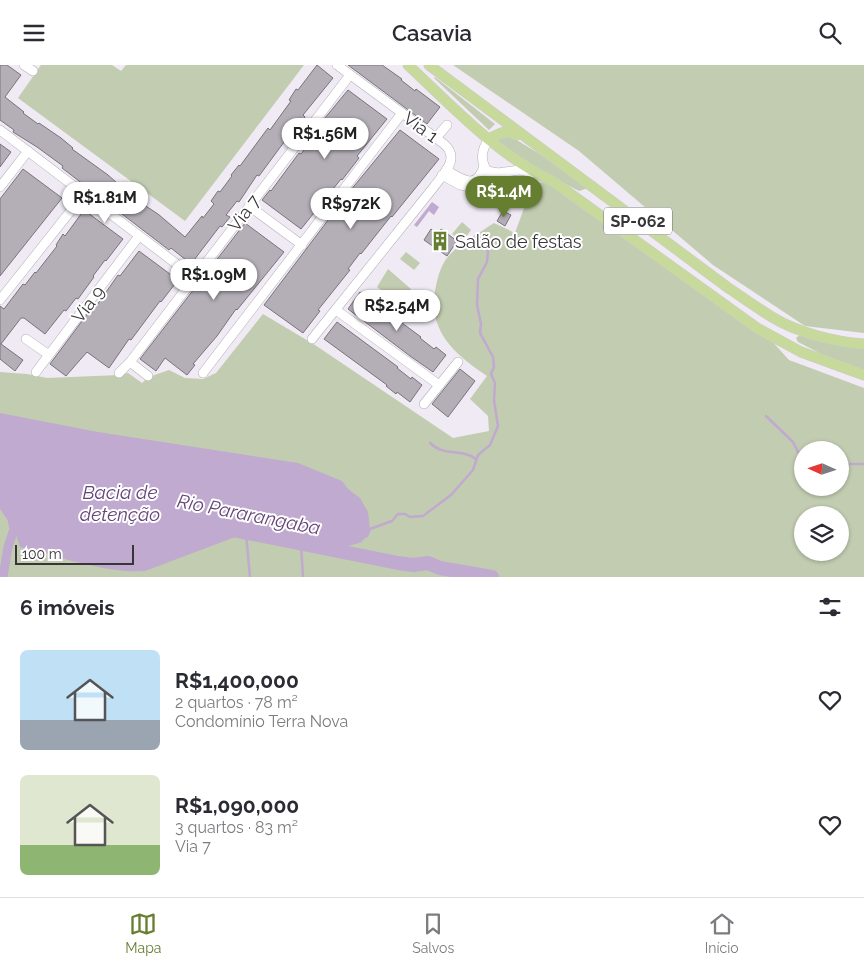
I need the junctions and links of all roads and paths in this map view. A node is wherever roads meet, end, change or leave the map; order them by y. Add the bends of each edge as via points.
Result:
1 (24, 65) edge
2 (337, 65) edge
3 (408, 65) edge
4 (429, 65) edge
5 (33, 71) dead end
6 (350, 75) junction
7 (402, 113) junction
8 (447, 125) dead end
9 (0, 130) edge
10 (436, 138) junction
11 (488, 139) junction
12 (540, 149) junction
13 (28, 151) junction
14 (484, 166) junction
15 (444, 173) junction
16 (498, 173) junction
17 (537, 174) junction
18 (474, 185) junction
19 (0, 187) edge
20 (84, 194) junction
21 (249, 206) junction
22 (139, 236) junction
23 (302, 245) junction
24 (195, 278) junction
25 (0, 300) edge
26 (336, 310) junction
27 (26, 339) dead end
28 (312, 339) dead end
29 (864, 345) edge
30 (50, 355) junction
31 (458, 362) dead end
32 (130, 363) junction
33 (36, 372) dead end
34 (119, 373) dead end
35 (203, 373) dead end
36 (864, 375) edge
37 (148, 376) dead end
38 (439, 385) junction
39 (424, 403) dead end

1 - 5 street
2 - 6 street, Via 1
3 - 11 main road, SP-062
4 - 12 main road, SP-062
6 - 7 street, Via 1
6 - 21 street, Via 7
7 - 10 street, Via 1
7 - 23 street
8 - 10 street
9 - 13 street
10 - 15 street, Via 1 via 450,149 452,157
11 - 12 main road via 507,131
11 - 14 street via 483,148
11 - 17 main road, SP-062
12 - 29 main road, SP-062 via 773,318 826,338
13 - 19 street
13 - 20 street
14 - 16 street via 487,171
14 - 18 street
15 - 18 street via 460,185
15 - 26 street
16 - 17 street via 520,170
16 - 18 street via 490,176 481,187
17 - 36 main road, SP-062 via 554,181 757,328 801,352
20 - 22 street
20 - 25 street
21 - 23 street
21 - 24 street, Via 7
22 - 24 street
22 - 30 street, Via 9
23 - 35 street
24 - 32 street, Via 7
26 - 28 street
26 - 38 street
27 - 30 street
30 - 33 street, Via 9
31 - 38 street
32 - 34 street, Via 7
32 - 37 street
38 - 39 street

